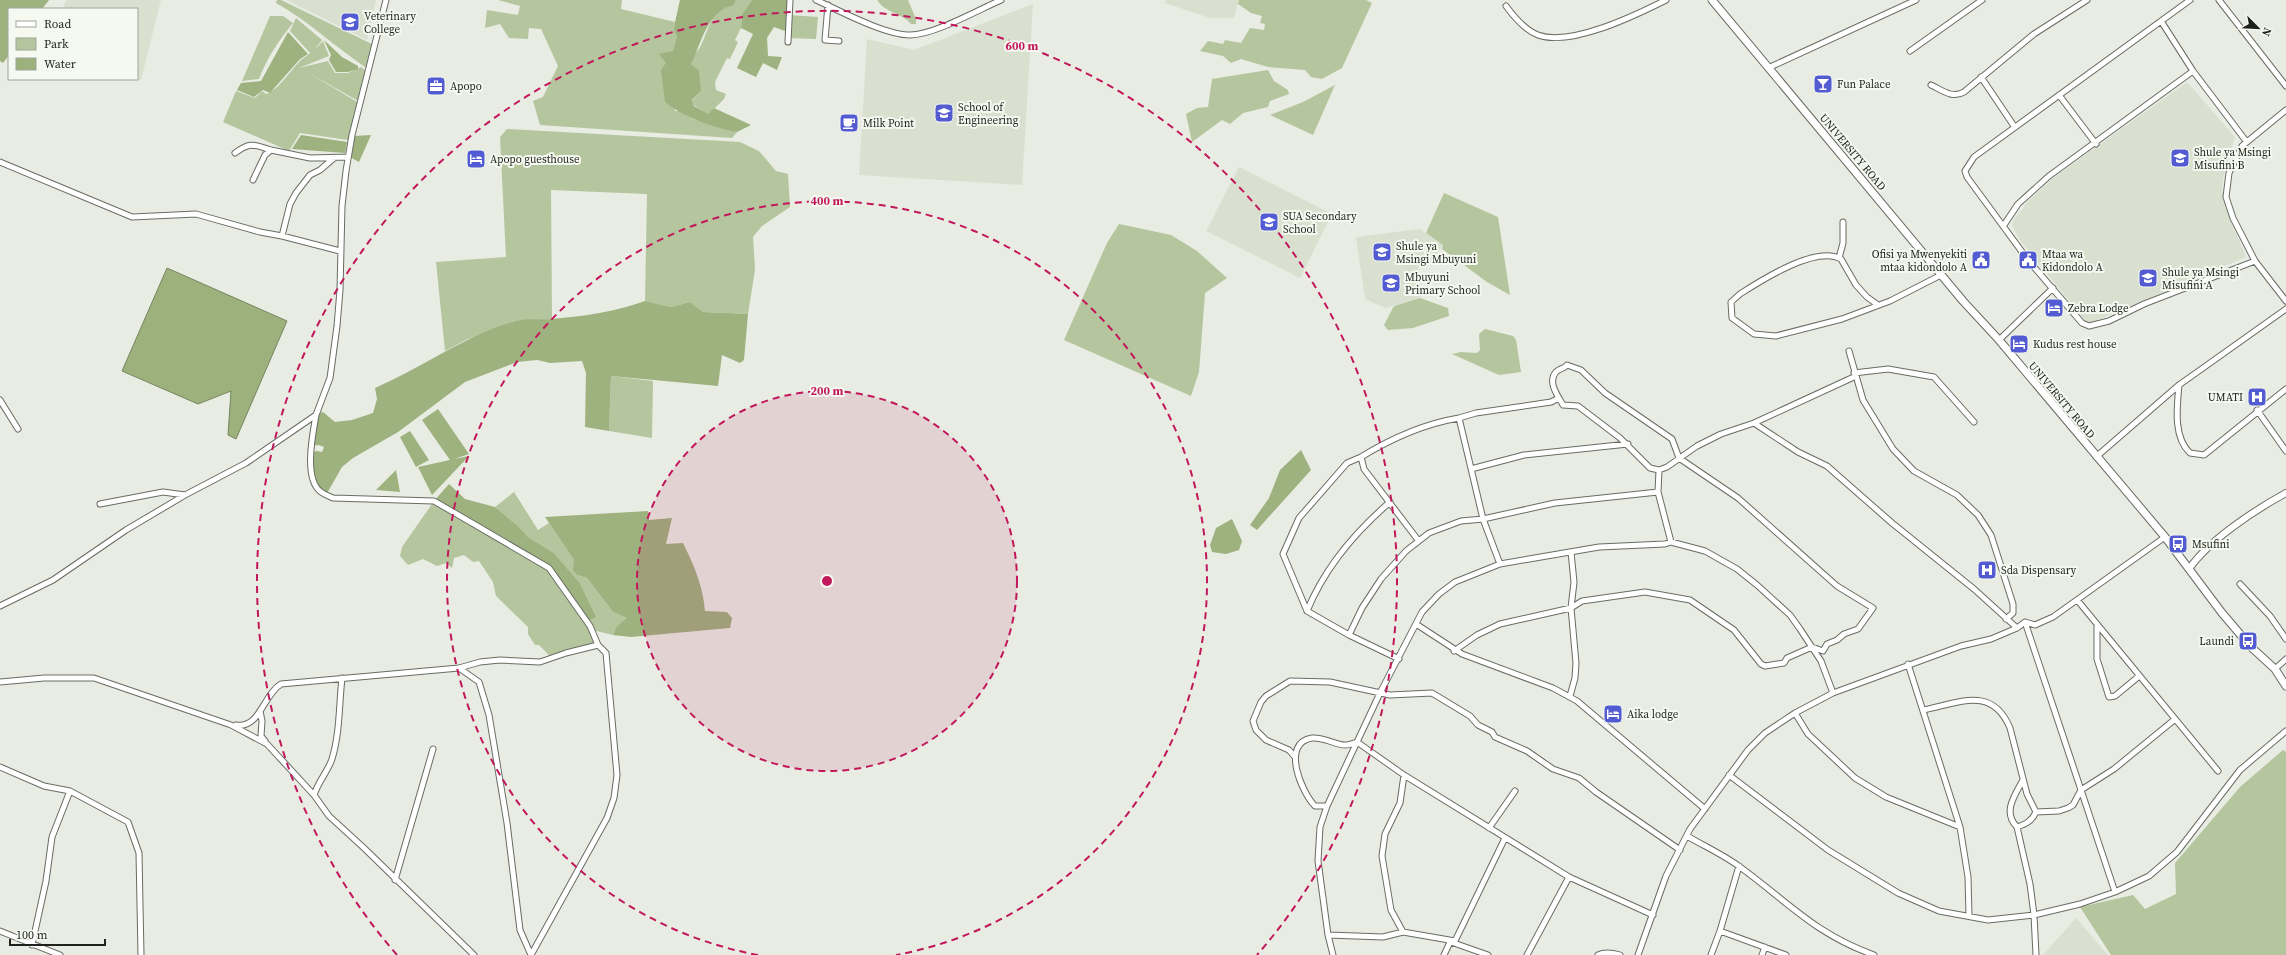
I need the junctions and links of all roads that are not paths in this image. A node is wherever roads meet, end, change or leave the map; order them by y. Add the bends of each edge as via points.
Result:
1 (386, 0) edge
2 (790, 0) edge
3 (816, 0) edge
4 (1001, 0) edge
5 (1666, 0) edge
6 (1712, 0) edge
7 (1916, 0) edge
8 (1982, 0) edge
9 (2086, 0) edge
10 (2190, 0) edge
11 (2218, 0) edge
12 (828, 6) junction
13 (1506, 6) dead end
14 (2161, 21) junction
15 (839, 41) dead end
16 (788, 42) dead end
17 (1910, 51) dead end
18 (1768, 68) junction
19 (2193, 71) junction
20 (1981, 77) junction
21 (1931, 85) dead end
22 (2286, 86) edge
23 (2059, 95) junction
24 (2286, 110) edge
25 (2014, 126) junction
26 (2246, 141) junction
27 (2096, 144) junction
28 (271, 150) junction
29 (235, 153) dead end
30 (348, 157) junction
31 (334, 158) junction
32 (0, 162) edge
33 (253, 180) dead end
34 (1843, 222) dead end
35 (2004, 225) junction
36 (282, 236) junction
37 (340, 251) junction
38 (1839, 258) junction
39 (2255, 261) junction
40 (1941, 275) junction
41 (2052, 288) junction
42 (2286, 301) edge
43 (1878, 305) junction
44 (2286, 309) edge
45 (1999, 340) junction
46 (1849, 351) dead end
47 (1855, 374) junction
48 (2179, 386) junction
49 (2286, 389) edge
50 (1560, 398) junction
51 (0, 400) edge
52 (2257, 410) junction
53 (316, 415) junction
54 (1460, 418) junction
55 (1754, 422) junction
56 (1974, 422) dead end
57 (18, 429) dead end
58 (1628, 444) junction
59 (2286, 451) edge
60 (1361, 457) junction
61 (2096, 457) junction
62 (1679, 458) junction
63 (1471, 469) junction
64 (1659, 470) junction
65 (1658, 492) junction
66 (2286, 493) edge
67 (185, 495) junction
68 (1390, 502) junction
69 (100, 504) dead end
70 (1483, 519) junction
71 (2165, 538) junction
72 (1418, 540) junction
73 (1671, 542) junction
74 (1571, 552) junction
75 (1500, 564) junction
76 (2189, 569) junction
77 (2240, 584) dead end
78 (2078, 601) junction
79 (0, 606) edge
80 (1571, 608) junction
81 (1307, 611) junction
82 (2006, 619) junction
83 (2025, 622) junction
84 (1416, 624) junction
85 (2098, 626) junction
86 (2017, 628) junction
87 (1349, 635) junction
88 (2286, 639) edge
89 (598, 645) junction
90 (1812, 647) junction
91 (1454, 651) junction
92 (1399, 659) junction
93 (2286, 659) edge
94 (1908, 664) junction
95 (460, 668) junction
96 (2275, 669) junction
97 (2138, 677) junction
98 (342, 678) junction
99 (0, 682) edge
100 (2286, 686) edge
101 (1833, 692) junction
102 (1380, 693) junction
103 (1570, 696) junction
104 (1923, 710) junction
105 (260, 711) junction
106 (1795, 713) junction
107 (2174, 720) junction
108 (231, 725) junction
109 (2286, 730) edge
110 (1358, 742) junction
111 (267, 744) junction
112 (433, 750) dead end
113 (1295, 758) junction
114 (0, 767) edge
115 (2218, 771) dead end
116 (1404, 775) junction
117 (1729, 775) junction
118 (2023, 780) junction
119 (2081, 790) junction
120 (70, 791) junction
121 (1515, 791) dead end
122 (314, 795) junction
123 (1327, 806) junction
124 (1705, 809) junction
125 (2036, 812) junction
126 (1960, 827) junction
127 (2017, 827) junction
128 (1489, 828) junction
129 (1687, 836) junction
130 (1505, 838) junction
131 (1680, 850) junction
132 (1739, 866) junction
133 (1569, 877) junction
134 (395, 880) junction
135 (2115, 892) junction
136 (1653, 915) junction
137 (1969, 916) junction
138 (2034, 916) junction
139 (0, 931) edge
140 (1720, 931) junction
141 (1403, 932) junction
142 (1328, 935) junction
143 (1452, 941) junction
144 (32, 944) junction
145 (1765, 947) junction
146 (60, 955) edge
147 (141, 955) edge
148 (474, 955) edge
149 (531, 955) edge
150 (1333, 955) edge
151 (1444, 955) edge
152 (1488, 955) edge
153 (1527, 955) edge
154 (1598, 955) edge
155 (1620, 955) edge
156 (1638, 955) edge
157 (1711, 955) edge
158 (1762, 955) edge
159 (1786, 955) edge
160 (1874, 955) edge
161 (2036, 955) edge

1 - 30 street
2 - 16 street
3 - 12 street
4 - 12 street via 927,32 911,35 887,30
5 - 13 street via 1593,32 1557,36 1542,36 1520,24
6 - 18 main road, UNIVERSITY ROAD
7 - 18 street
8 - 17 street
9 - 20 street via 2034,34
10 - 14 street
11 - 22 street
12 - 15 street via 825,40
14 - 19 street
14 - 23 street
18 - 40 main road, UNIVERSITY ROAD
19 - 26 street
19 - 27 street
20 - 21 street via 1964,92 1956,95
20 - 25 street
23 - 25 street
23 - 27 street
24 - 26 street
25 - 35 street via 1974,157 1965,171
26 - 39 street via 2229,173 2226,196 2233,218
27 - 35 street via 2034,189 2018,204
28 - 29 street via 254,144
28 - 31 street via 304,157
28 - 33 street via 265,156
30 - 31 street
30 - 37 street
31 - 36 street via 310,175 296,193 290,204
32 - 36 street via 132,217 196,214
34 - 38 street via 1843,242
35 - 41 street via 2028,260
36 - 37 street
37 - 53 street via 340,290 331,371
38 - 43 street via 1844,261 1852,279 1862,292
38 - 43 street via 1821,257 1804,260 1751,287 1731,302 1732,318 1754,334 1776,336 1817,327
39 - 41 street via 2156,298 2109,321 2089,326 2082,323
39 - 42 street
40 - 43 street
40 - 45 main road, UNIVERSITY ROAD
41 - 45 street
44 - 48 street
45 - 61 main road, UNIVERSITY ROAD
46 - 47 street
47 - 55 street
47 - 56 street via 1888,369 1934,377
47 - 82 street via 1863,400 1899,457 1914,471 1957,496 1978,515 1991,535 2014,606 2011,616
48 - 52 street via 2177,406 2180,437 2187,450 2195,455 2204,454
48 - 61 street
49 - 52 street
50 - 54 street via 1551,402 1476,413
50 - 58 street via 1564,405 1578,406
50 - 62 street via 1553,385 1555,373 1567,365 1581,370 1605,393 1672,439
51 - 57 street
52 - 59 street
53 - 67 street via 246,463
53 - 89 street via 310,453 313,476 321,492 333,498 434,501 549,568 590,626
54 - 60 street via 1412,430
54 - 63 street
55 - 62 street via 1715,437
55 - 82 street via 1793,450 1827,466
58 - 63 street via 1524,455
58 - 64 street via 1650,468
60 - 68 street via 1364,469
60 - 81 street via 1347,463 1299,518 1282,554
61 - 71 main road, UNIVERSITY ROAD
62 - 64 street
62 - 90 street via 1738,498 1837,586 1874,608 1858,630 1827,644 1823,652
63 - 70 street
64 - 65 street
65 - 70 street via 1555,503
65 - 73 street
66 - 76 street via 2260,507 2229,531 2198,556
67 - 69 street via 164,492
67 - 79 street via 126,530 53,580
68 - 72 street
68 - 81 street via 1355,533 1314,594
70 - 72 street via 1461,521
70 - 75 street
71 - 76 main road, UNIVERSITY ROAD
71 - 78 street
72 - 87 street via 1381,580 1362,608
73 - 74 street via 1600,547
73 - 90 street via 1705,551 1737,569 1790,615
74 - 75 street
74 - 80 street via 1574,582
75 - 84 street via 1455,582 1422,612
76 - 96 main road, UNIVERSITY ROAD via 2251,647
77 - 88 street via 2270,616
78 - 83 street via 2035,625
78 - 85 street
80 - 90 street via 1582,600 1645,592 1660,594 1690,600 1702,608 1734,630 1765,666 1784,663 1787,658
80 - 91 street via 1489,628
80 - 103 street via 1576,663
81 - 87 street
82 - 86 street
83 - 86 street
83 - 119 street
84 - 91 street
84 - 92 street
85 - 97 street
85 - 97 street via 2097,659 2109,697 2115,696
86 - 94 street via 1991,639
87 - 92 street
89 - 95 street via 540,662 500,660
89 - 149 street via 606,653 617,775 614,798 601,831
90 - 101 street via 1821,661
91 - 103 street
92 - 102 street
93 - 96 street
94 - 101 street
94 - 104 street
95 - 98 street
95 - 149 street via 479,682 489,715 507,823 520,930
96 - 100 main road, UNIVERSITY ROAD
97 - 107 street
98 - 105 street via 281,684 270,692
98 - 122 street via 336,744 331,761 319,780
99 - 108 street via 44,678 94,678
101 - 106 street
102 - 110 street
102 - 113 street via 1330,682 1299,680 1290,681 1266,696 1255,715 1255,727 1266,740 1289,750
102 - 131 street via 1400,696 1432,693 1470,716 1478,725 1495,736 1527,751 1553,769 1579,778
103 - 124 street via 1588,708
104 - 118 street via 1971,701 1983,701 1996,706 2010,728
104 - 126 street
105 - 108 street via 253,721 242,726
105 - 111 street via 261,736
106 - 117 street via 1765,733
106 - 126 street via 1808,734 1855,778 1886,797
107 - 115 street
107 - 119 street via 2114,769
108 - 111 street
109 - 135 street via 2240,770 2177,852 2149,876
110 - 113 street via 1344,745 1328,739 1307,740
110 - 116 street
110 - 123 street
111 - 122 street
112 - 134 street
113 - 123 street via 1296,770 1306,795 1315,806
114 - 120 street via 44,786
116 - 128 street
116 - 141 street via 1400,803 1385,834 1382,856 1391,910
117 - 124 street
117 - 137 street via 1810,838 1893,889 1939,911
118 - 125 street
118 - 127 street via 2010,809 2011,820
119 - 125 street via 2073,805 2068,808
119 - 135 street
120 - 144 street via 52,837 46,881
120 - 147 street via 128,822 137,844 140,866
121 - 128 street
122 - 134 street via 329,816
123 - 142 street via 1320,827 1318,848
124 - 129 street
125 - 127 street via 2028,822
126 - 137 street via 1968,877
127 - 138 street
128 - 130 street
129 - 131 street
129 - 132 street
130 - 133 street
130 - 143 street
131 - 136 street via 1666,876
132 - 140 street
132 - 160 street via 1822,931 1846,945
133 - 136 street
133 - 153 street via 1536,934
134 - 148 street
135 - 138 street
136 - 156 street
137 - 138 street via 1988,920
138 - 161 street
139 - 144 street
140 - 145 street
140 - 157 street
141 - 142 street via 1383,936
141 - 143 street
142 - 150 street
143 - 151 street
143 - 152 street
144 - 146 street
145 - 158 street
145 - 159 street
154 - 155 street

